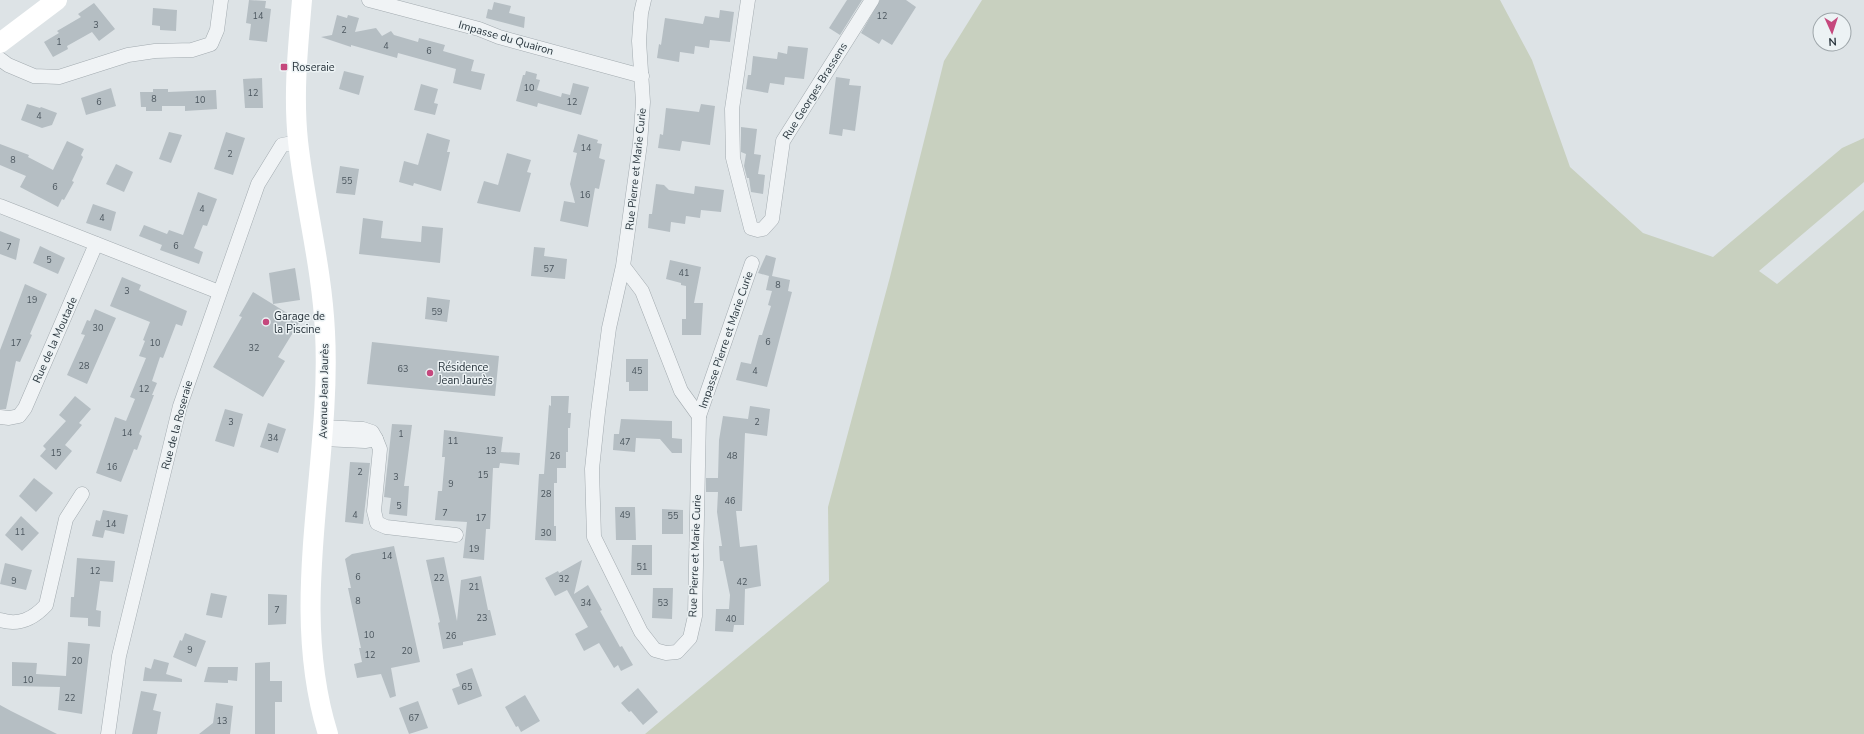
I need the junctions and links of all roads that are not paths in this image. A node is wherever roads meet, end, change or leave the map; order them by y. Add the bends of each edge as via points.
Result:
1 (56, 0) edge
2 (221, 0) edge
3 (302, 0) edge
4 (369, 0) edge
5 (644, 0) edge
6 (748, 0) edge
7 (872, 0) edge
8 (0, 43) edge
9 (0, 59) edge
10 (642, 76) junction
11 (298, 142) junction
12 (0, 206) edge
13 (96, 244) junction
14 (752, 263) dead end
15 (624, 266) junction
16 (220, 292) junction
17 (699, 416) junction
18 (0, 417) edge
19 (324, 433) junction
20 (82, 494) dead end
21 (456, 535) dead end
22 (0, 620) edge
23 (108, 734) edge
24 (328, 734) edge

1 - 8 main road
2 - 9 street via 217,30 211,44 192,50 128,55 59,77 34,76
3 - 11 main road, Avenue Jean Jaurès via 295,98
4 - 10 street, Impasse du Quairon
5 - 10 street, Rue Pierre et Marie Curie via 639,41
6 - 7 street, Rue Georges Brassens via 732,109 733,158 751,228 758,230 763,229 772,219 784,141
10 - 15 street, Rue Pierre et Marie Curie via 640,144
11 - 16 street, Rue de la Roseraie via 282,145 258,184
11 - 19 main road, Avenue Jean Jaurès via 320,277 325,332
12 - 13 street
13 - 16 street
13 - 18 street, Rue de la Moutade via 25,408 19,416
14 - 17 street, Impasse Pierre et Marie Curie
15 - 17 street via 642,292 681,390
15 - 17 street, Rue Pierre et Marie Curie via 609,328 598,412 592,469 594,537 641,632 655,650 666,652 676,652 690,638 695,616
16 - 23 street, Rue de la Roseraie via 180,406 119,656
19 - 21 street via 365,442 376,439 380,449 374,511 377,523 386,527
19 - 24 main road, Avenue Jean Jaurès via 312,565 310,623 313,667
20 - 22 street via 66,519 46,605 36,615 24,621

